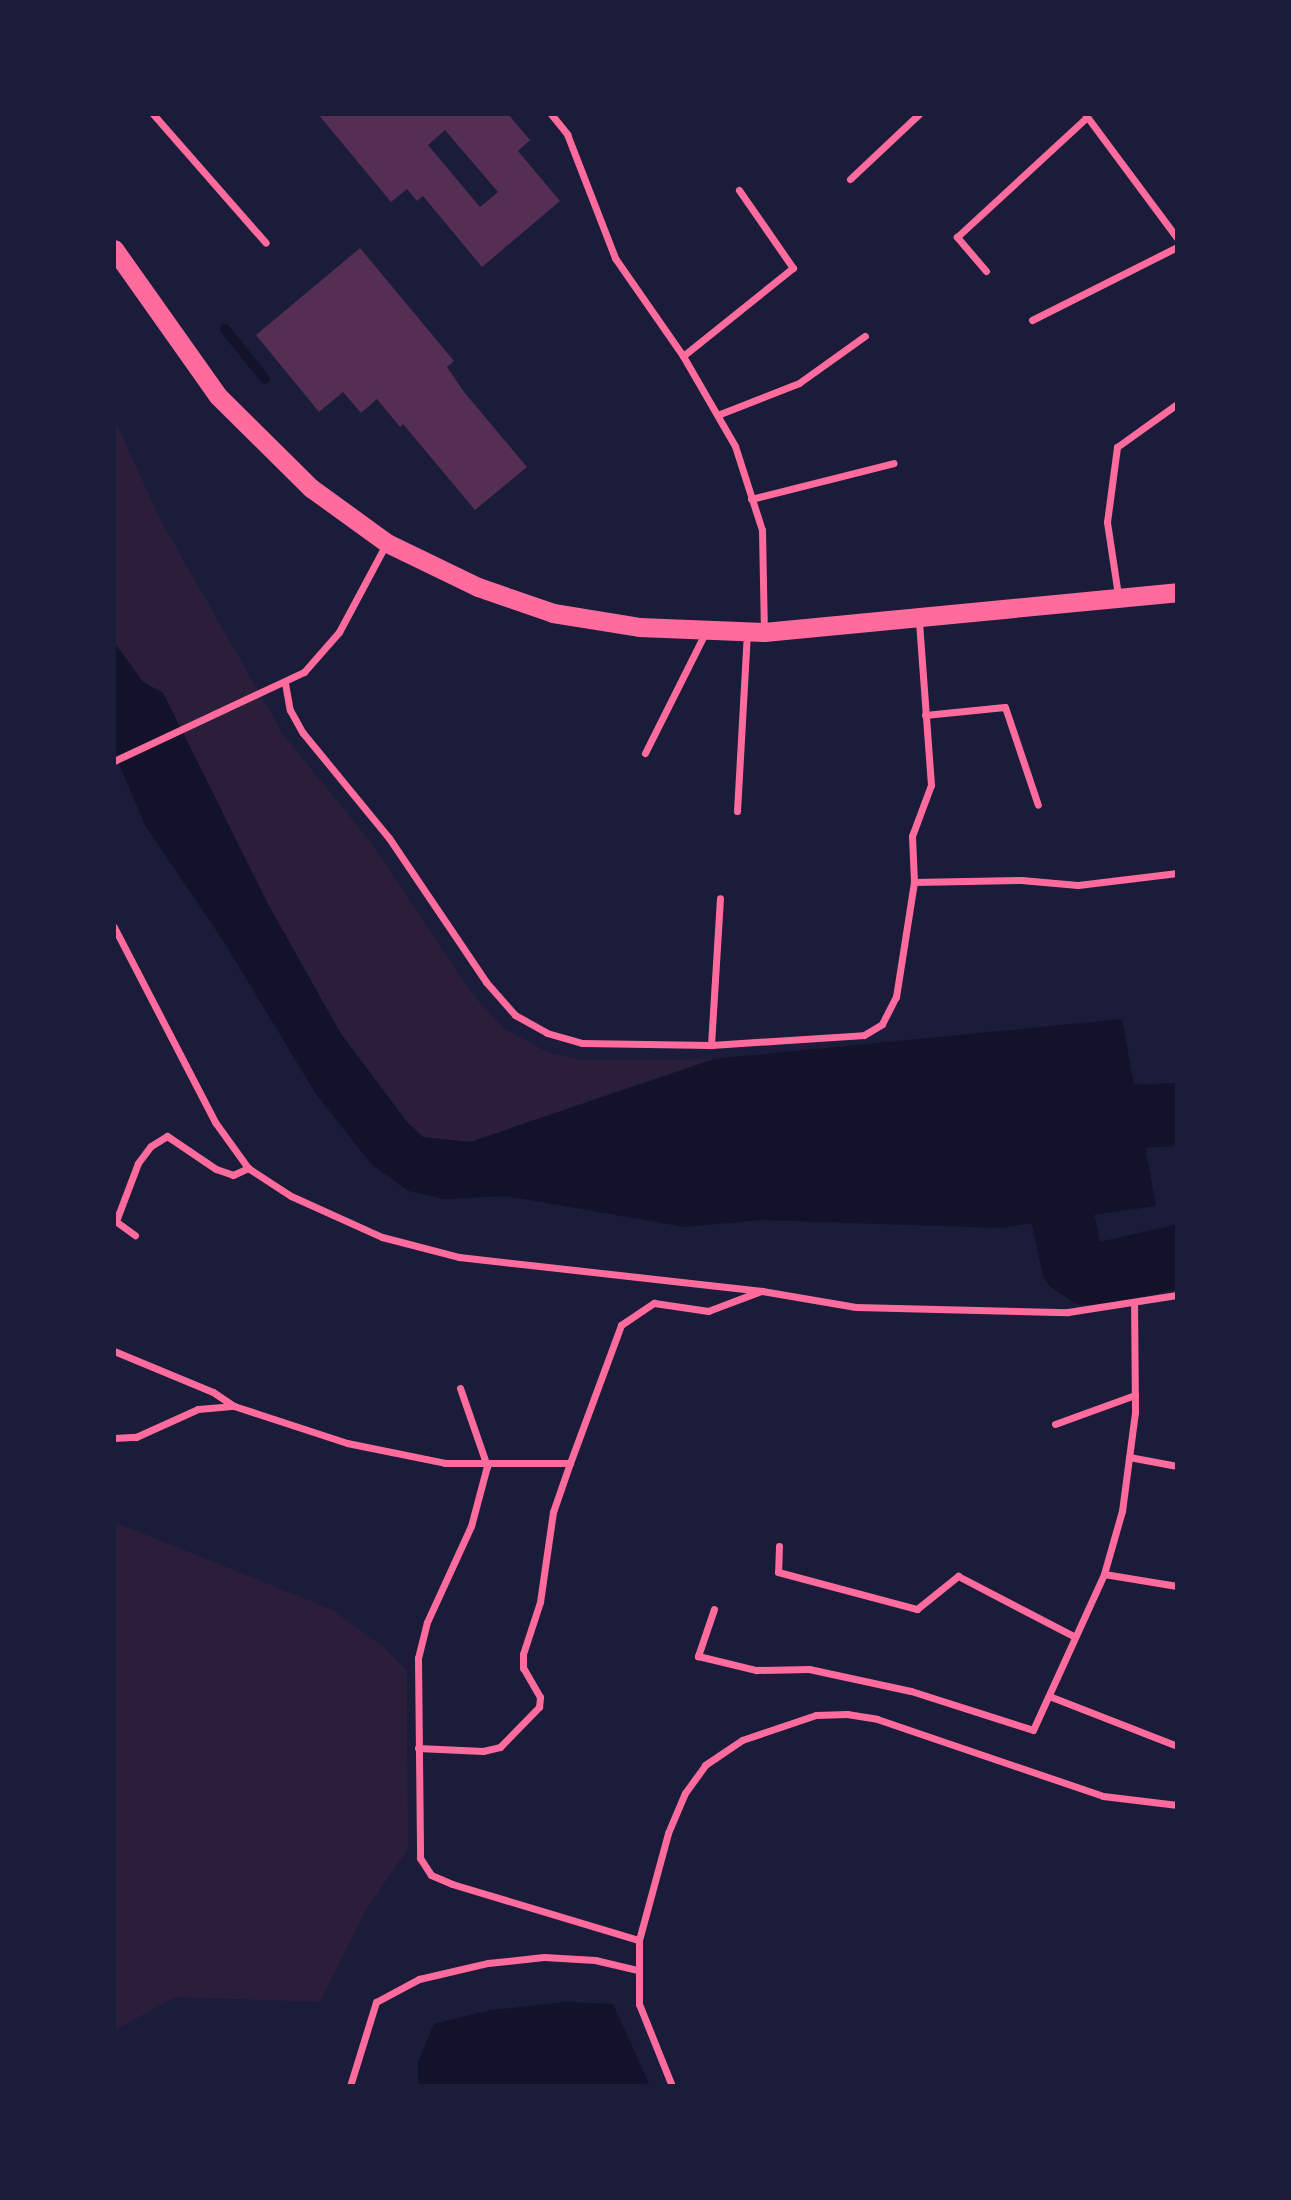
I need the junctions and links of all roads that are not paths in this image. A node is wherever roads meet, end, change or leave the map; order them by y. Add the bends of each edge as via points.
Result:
1 (153, 114) edge
2 (551, 114) edge
3 (919, 114) edge
4 (1086, 115) edge
5 (850, 179) dead end
6 (738, 190) dead end
7 (1177, 238) edge
8 (265, 243) dead end
9 (1177, 247) edge
10 (114, 249) edge
11 (986, 271) dead end
12 (1032, 320) dead end
13 (865, 336) dead end
14 (683, 356) junction
15 (1177, 404) edge
16 (720, 414) junction
17 (894, 463) dead end
18 (751, 499) junction
19 (387, 543) junction
20 (1177, 592) edge
21 (1119, 599) junction
22 (919, 617) junction
23 (706, 631) junction
24 (756, 632) junction
25 (285, 683) junction
26 (925, 715) junction
27 (645, 753) dead end
28 (114, 761) edge
29 (1038, 805) dead end
30 (737, 811) dead end
31 (1177, 873) edge
32 (914, 882) junction
33 (720, 898) dead end
34 (114, 927) edge
35 (711, 1045) junction
36 (248, 1168) junction
37 (115, 1221) edge
38 (135, 1234) dead end
39 (762, 1291) junction
40 (1177, 1295) edge
41 (1134, 1303) junction
42 (114, 1351) edge
43 (460, 1388) dead end
44 (1135, 1395) junction
45 (234, 1406) junction
46 (1055, 1423) dead end
47 (114, 1437) edge
48 (1129, 1457) junction
49 (570, 1463) junction
50 (487, 1466) junction
51 (1177, 1466) edge
52 (779, 1546) dead end
53 (1104, 1574) junction
54 (1177, 1586) edge
55 (714, 1609) dead end
56 (1074, 1637) junction
57 (1049, 1696) junction
58 (1177, 1746) edge
59 (418, 1748) junction
60 (1177, 1805) edge
61 (639, 1940) junction
62 (637, 1970) junction
63 (350, 2086) edge
64 (671, 2086) edge

1 - 8 street
2 - 14 street via 567,134 615,258
3 - 5 street
4 - 7 street
4 - 11 street via 957,237
6 - 14 street via 793,268
9 - 12 street
10 - 19 highway via 218,396 312,488
13 - 16 street via 799,383
14 - 16 street
15 - 21 street via 1117,447 1107,522
16 - 18 street
17 - 18 street
18 - 24 street via 762,530 765,564
19 - 23 highway via 478,587 553,613 595,623
19 - 25 street via 339,632 304,672
20 - 21 highway
21 - 22 highway
22 - 24 highway
22 - 26 street
23 - 24 highway
23 - 27 street
24 - 30 street
25 - 28 street
25 - 35 street via 290,710 303,733 389,838 486,982 515,1015 582,1043
26 - 29 street via 1005,707
26 - 32 street via 930,785 912,836
31 - 32 street via 1078,885 1021,880
32 - 35 street via 896,997 882,1024 864,1035
33 - 35 street
34 - 36 street via 215,1122
36 - 37 street via 233,1175 216,1169 167,1136 151,1146 138,1163
36 - 39 street via 290,1196 382,1237 459,1257
37 - 38 street
39 - 41 street via 856,1307 1068,1312
39 - 49 street via 708,1311 654,1303 621,1325
40 - 41 street
41 - 44 street
42 - 45 street via 213,1392
43 - 50 street
44 - 46 street
44 - 48 street
45 - 47 street via 198,1409 136,1437
45 - 50 street via 347,1443 445,1463
48 - 51 street
48 - 53 street via 1122,1511
49 - 50 street
49 - 59 street via 553,1512 540,1602 523,1654 523,1668 540,1697 538,1707 500,1747 482,1751
50 - 59 street via 471,1526 427,1622 418,1658
52 - 56 street via 778,1572 917,1609 958,1576
53 - 54 street
53 - 56 street
55 - 57 street via 698,1656 756,1670 808,1669 911,1690 1033,1730
56 - 57 street
57 - 58 street
59 - 61 street via 420,1858 431,1875
60 - 61 street via 1103,1796 877,1719 816,1715 742,1740 705,1765 685,1793 668,1833
61 - 62 street
62 - 63 street via 594,1960 544,1957 488,1963 419,1979 376,2002
62 - 64 street via 639,2004

